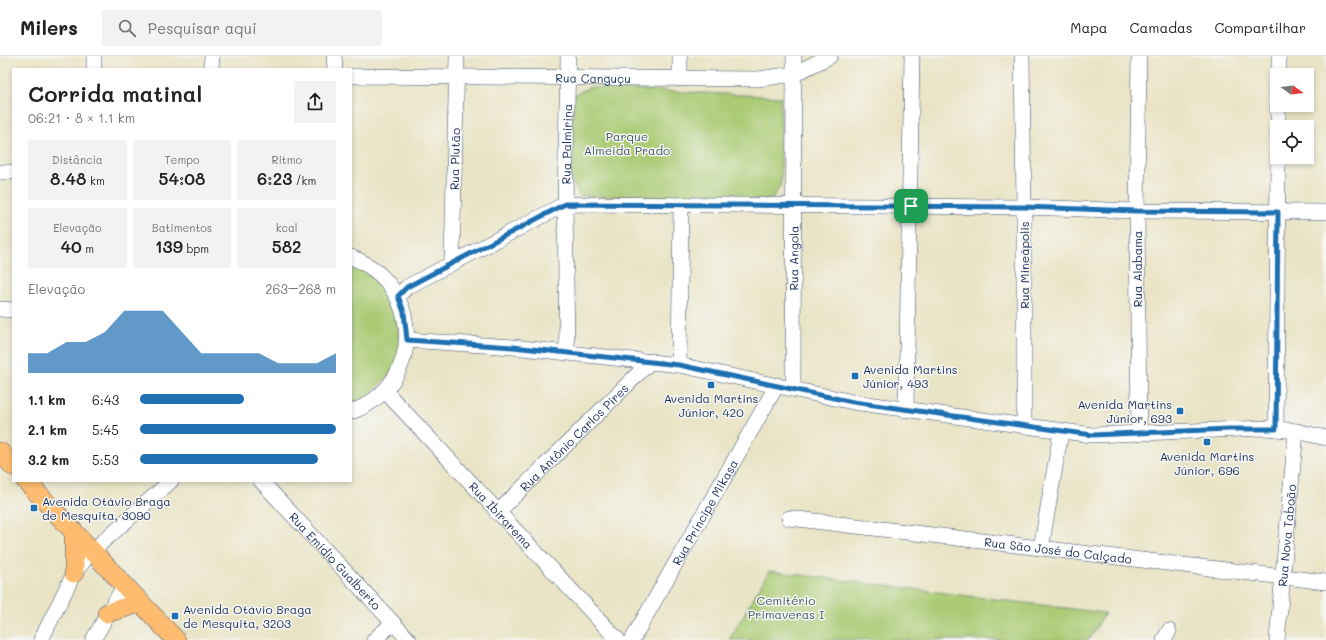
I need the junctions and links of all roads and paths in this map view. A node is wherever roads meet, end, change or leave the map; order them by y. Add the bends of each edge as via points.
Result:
1 (94, 56) edge
2 (212, 56) edge
3 (334, 56) edge
4 (457, 56) edge
5 (568, 56) edge
6 (680, 56) edge
7 (794, 56) edge
8 (830, 56) edge
9 (912, 56) edge
10 (1022, 56) edge
11 (1139, 56) edge
12 (1279, 56) edge
13 (94, 68) edge
14 (212, 68) edge
15 (335, 68) edge
16 (1279, 68) edge
17 (794, 74) junction
18 (352, 76) edge
19 (457, 77) junction
20 (568, 78) junction
21 (680, 79) junction
22 (1278, 164) edge
23 (0, 172) edge
24 (12, 172) edge
25 (565, 204) junction
26 (681, 206) junction
27 (795, 206) junction
28 (911, 206) junction
29 (1024, 207) junction
30 (1137, 211) junction
31 (1278, 212) junction
32 (1326, 212) edge
33 (352, 258) edge
34 (452, 263) junction
35 (398, 296) junction
36 (0, 309) edge
37 (12, 310) edge
38 (407, 340) junction
39 (567, 352) junction
40 (651, 361) junction
41 (679, 365) junction
42 (777, 385) junction
43 (793, 389) junction
44 (385, 391) junction
45 (906, 410) junction
46 (352, 412) edge
47 (1024, 426) junction
48 (1276, 429) junction
49 (1296, 431) junction
50 (1061, 432) junction
51 (1139, 434) junction
52 (1326, 438) edge
53 (0, 452) edge
54 (12, 465) edge
55 (27, 482) edge
56 (170, 482) edge
57 (262, 482) edge
58 (497, 513) junction
59 (789, 518) dead end
60 (74, 533) junction
61 (1041, 548) junction
62 (92, 552) junction
63 (74, 573) junction
64 (1283, 579) junction
65 (1326, 582) edge
66 (124, 586) junction
67 (140, 603) junction
68 (107, 613) junction
69 (393, 623) junction
70 (41, 640) edge
71 (93, 640) edge
72 (176, 640) edge
73 (374, 640) edge
74 (409, 640) edge
75 (618, 640) edge
76 (632, 640) edge
77 (1277, 640) edge

1 - 13 street
2 - 14 street
3 - 15 street
4 - 19 street, Rua Plutão
5 - 20 street, Rua Palmirina
6 - 21 street
7 - 17 street, Rua Angola
8 - 17 street, Rua Canguçu
9 - 28 street
10 - 29 street, Rua Mineápolis
11 - 30 street, Rua Alabama
12 - 16 street
17 - 21 street, Rua Canguçu via 758,79
17 - 27 street, Rua Angola
18 - 19 street, Rua Canguçu
19 - 20 street, Rua Canguçu
19 - 34 street, Rua Plutão
20 - 21 street, Rua Canguçu
20 - 25 street, Rua Palmirina
22 - 31 street
23 - 24 street
25 - 26 street
25 - 34 street
25 - 39 street, Rua Palmirina
26 - 27 street
26 - 41 street
27 - 28 street
27 - 43 street, Rua Angola
28 - 29 street
28 - 45 street
29 - 30 street
29 - 47 street, Rua Mineápolis
30 - 31 street
30 - 51 street, Rua Alabama
31 - 32 street
31 - 48 street
33 - 35 street via 374,269 387,280
34 - 35 street via 407,287
35 - 38 street via 404,312
36 - 37 street
38 - 39 street
38 - 44 street via 402,363
39 - 40 street
40 - 41 street
40 - 58 street, Rua Antônio Carlos Pires
41 - 42 street
42 - 43 street
42 - 76 street, Rua Príncipe Mikasa
43 - 45 street
44 - 46 street
44 - 58 street, Rua Ibirarema
45 - 47 street
47 - 50 street
48 - 49 street
48 - 51 street
49 - 52 street
49 - 64 street, Rua Nova Taboão
50 - 51 street via 1092,435
50 - 61 street
53 - 54 main road
55 - 60 main road
56 - 62 street
57 - 69 street, Rua Emídio Gualberto
58 - 75 street, Rua Ibirarema
59 - 61 street, Rua São José do Calçado
60 - 62 main road
60 - 63 main road
61 - 64 street, Rua São José do Calçado
62 - 63 street
62 - 66 main road
63 - 70 street
64 - 65 street, Rua São José do Calçado
64 - 77 street, Rua Nova Taboão
66 - 67 main road
66 - 68 street
67 - 68 main road
67 - 72 main road
68 - 71 street
69 - 73 street
69 - 74 street, Rua Emídio Gualberto

